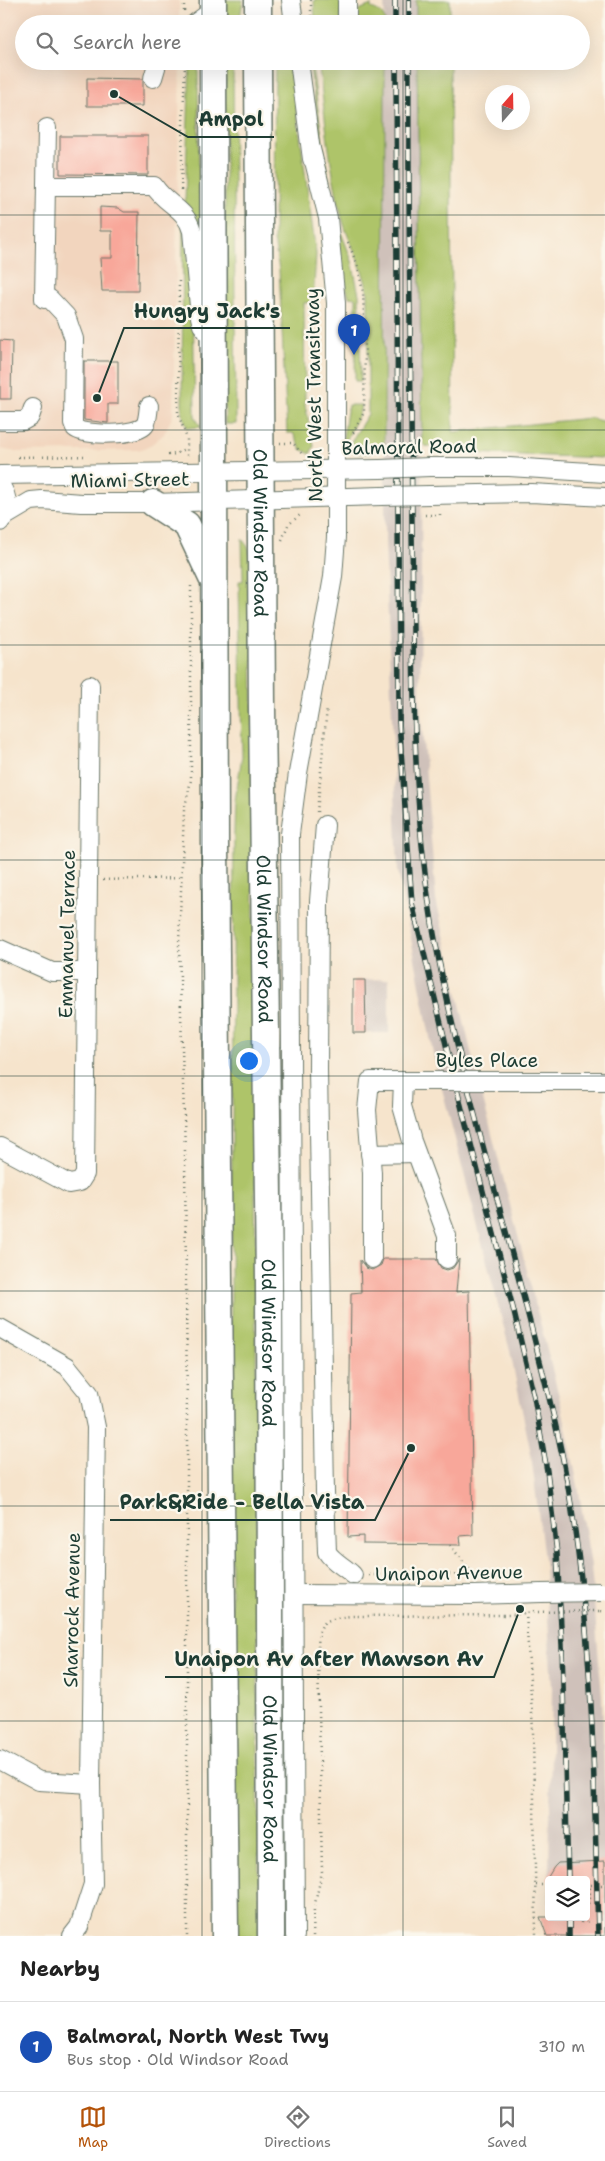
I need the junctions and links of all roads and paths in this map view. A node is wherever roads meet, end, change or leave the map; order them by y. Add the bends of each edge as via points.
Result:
1 (258, 0) edge
2 (291, 0) edge
3 (311, 0) edge
4 (346, 0) edge
5 (258, 15) edge
6 (293, 15) edge
7 (312, 15) edge
8 (347, 15) edge
9 (213, 70) edge
10 (258, 70) edge
11 (300, 70) edge
12 (47, 128) dead end
13 (46, 186) junction
14 (213, 340) junction
15 (149, 406) dead end
16 (0, 412) edge
17 (0, 421) edge
18 (288, 443) dead end
19 (304, 455) dead end
20 (331, 470) junction
21 (261, 472) junction
22 (214, 473) junction
23 (605, 473) edge
24 (0, 475) edge
25 (0, 485) edge
26 (331, 497) junction
27 (605, 497) edge
28 (260, 499) junction
29 (214, 500) junction
30 (435, 502) junction
31 (153, 503) junction
32 (307, 515) dead end
33 (425, 515) dead end
34 (2, 520) edge
35 (280, 543) dead end
36 (202, 581) junction
37 (90, 684) dead end
38 (326, 825) dead end
39 (181, 878) junction
40 (89, 886) junction
41 (0, 949) edge
42 (87, 972) junction
43 (403, 1081) junction
44 (605, 1081) edge
45 (0, 1147) edge
46 (416, 1153) junction
47 (370, 1154) junction
48 (447, 1259) dead end
49 (372, 1260) dead end
50 (0, 1328) edge
51 (450, 1545) dead end
52 (353, 1575) joint
53 (603, 1592) edge
54 (294, 1594) junction
55 (603, 1612) edge
56 (526, 1613) junction
57 (0, 1760) edge
58 (91, 1784) junction
59 (536, 1885) junction
60 (545, 1885) edge
61 (590, 1885) edge
62 (605, 1885) edge
63 (590, 1900) edge
64 (594, 1900) dead end
65 (72, 1936) edge
66 (187, 1936) edge
67 (225, 1936) edge
68 (271, 1936) edge
69 (295, 1936) edge
70 (313, 1936) edge
71 (536, 1936) edge

1 - 5 highway
2 - 6 street
3 - 7 path
4 - 8 street
9 - 14 highway
10 - 21 highway, Old Windsor Road
11 - 20 street, North West Transitway via 311,149 325,319
12 - 13 street
13 - 14 street via 154,186 161,198 180,209 189,222 202,325
13 - 15 street via 47,299 66,316 72,327 75,428 85,432 137,431 144,426
14 - 22 highway
16 - 17 street via 33,408 30,417 23,421
18 - 19 path via 293,443
20 - 21 street, Balmoral Road
20 - 23 street, Balmoral Road, bridge via 509,467
20 - 26 street, North West Transitway
21 - 22 street, Balmoral Road
21 - 28 highway, Old Windsor Road
22 - 24 street, Miami Street
22 - 29 highway
25 - 34 street via 7,507
26 - 28 street
26 - 30 street, bridge via 381,496
26 - 54 street, North West Transitway via 333,578 290,834
27 - 30 street via 531,493
28 - 29 street, Miami Street
28 - 68 highway, Old Windsor Road via 269,1280
29 - 31 street, Miami Street
29 - 36 highway
30 - 33 path via 440,515
31 - 34 street, Miami Street via 31,501
31 - 36 highway via 187,525
32 - 35 path via 298,516 288,525
36 - 39 path via 191,780 184,811
36 - 67 highway
37 - 40 street, Emmanuel Terrace
38 - 52 street via 319,901 318,1070 327,1552 331,1560
39 - 40 path via 104,879 104,887
39 - 66 path via 187,1417
40 - 42 street, Emmanuel Terrace
41 - 42 street via 52,972
42 - 45 street, Emmanuel Terrace via 86,1174 80,1182 69,1184
43 - 44 street, Byles Place, bridge
43 - 46 street via 402,1106
43 - 47 street, Byles Place via 370,1081 366,1110
46 - 47 street
46 - 48 street via 447,1236
47 - 49 street
50 - 58 street, Sharrock Avenue via 67,1366 89,1393 96,1427
51 - 52 path via 473,1574
53 - 54 street, Unaipon Avenue, bridge
54 - 69 street, North West Transitway
55 - 56 path, bridge
56 - 59 path via 534,1730
56 - 70 path via 352,1616 331,1618 318,1630 322,1872 314,1908
57 - 58 street via 39,1781
58 - 65 street, Sharrock Avenue via 93,1884 79,1927
59 - 60 path
59 - 71 path
61 - 62 path
63 - 64 path

